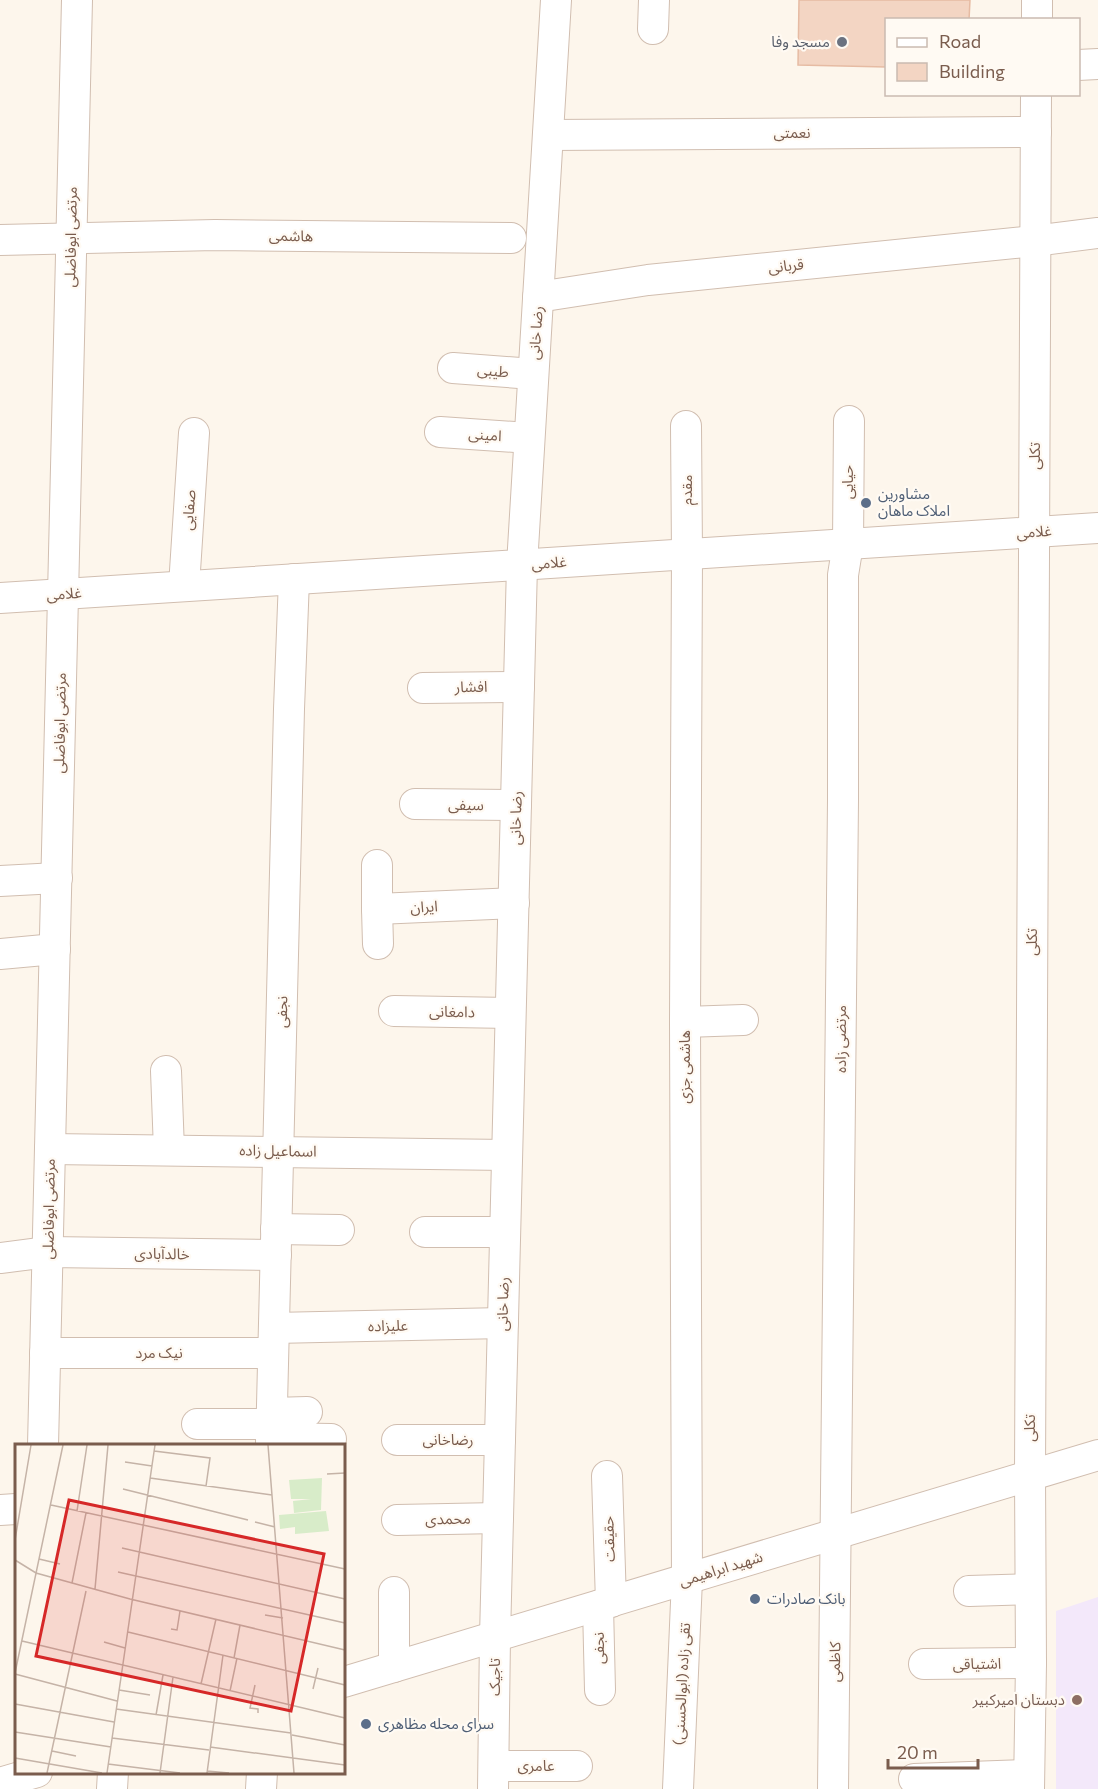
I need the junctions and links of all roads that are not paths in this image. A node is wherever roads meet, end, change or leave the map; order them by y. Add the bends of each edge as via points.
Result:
1 (77, 0) edge
2 (556, 0) edge
3 (1037, 0) edge
4 (1036, 18) edge
5 (1098, 64) edge
6 (1080, 65) edge
7 (1036, 96) edge
8 (1036, 132) junction
9 (548, 135) junction
10 (1098, 233) edge
11 (511, 238) dead end
12 (72, 239) junction
13 (0, 240) edge
14 (1034, 241) junction
15 (538, 297) junction
16 (453, 368) dead end
17 (533, 374) junction
18 (849, 421) dead end
19 (686, 426) dead end
20 (440, 432) dead end
21 (194, 433) dead end
22 (529, 438) junction
23 (1098, 528) edge
24 (1035, 532) junction
25 (848, 544) junction
26 (687, 554) junction
27 (522, 565) junction
28 (294, 579) junction
29 (184, 586) junction
30 (63, 594) junction
31 (0, 598) edge
32 (519, 687) junction
33 (423, 688) dead end
34 (416, 804) dead end
35 (516, 805) junction
36 (377, 865) dead end
37 (57, 878) junction
38 (0, 881) edge
39 (514, 903) junction
40 (377, 909) junction
41 (378, 944) dead end
42 (55, 949) junction
43 (0, 954) edge
44 (394, 1011) dead end
45 (510, 1013) junction
46 (743, 1020) dead end
47 (685, 1022) junction
48 (166, 1071) dead end
49 (50, 1149) junction
50 (169, 1150) junction
51 (278, 1151) junction
52 (507, 1155) junction
53 (339, 1230) dead end
54 (425, 1232) dead end
55 (505, 1232) junction
56 (276, 1242) junction
57 (48, 1252) junction
58 (0, 1258) edge
59 (503, 1323) junction
60 (274, 1340) junction
61 (45, 1353) junction
62 (307, 1412) dead end
63 (197, 1424) dead end
64 (271, 1430) edge
65 (331, 1439) dead end
66 (397, 1440) dead end
67 (500, 1440) junction
68 (43, 1444) edge
69 (1098, 1455) edge
70 (607, 1476) dead end
71 (1030, 1476) junction
72 (15, 1509) edge
73 (0, 1510) edge
74 (498, 1518) junction
75 (397, 1520) dead end
76 (837, 1534) junction
77 (687, 1579) junction
78 (1030, 1589) junction
79 (969, 1591) dead end
80 (394, 1592) dead end
81 (605, 1604) junction
82 (495, 1637) junction
83 (1031, 1663) junction
84 (924, 1664) dead end
85 (394, 1667) junction
86 (345, 1682) edge
87 (600, 1690) dead end
88 (577, 1766) dead end
89 (32, 1774) edge
90 (36, 1774) edge
91 (113, 1774) edge
92 (262, 1774) edge
93 (494, 1777) edge
94 (914, 1779) dead end
95 (1029, 1782) edge
96 (0, 1783) edge
97 (35, 1789) edge
98 (112, 1789) edge
99 (261, 1789) edge
100 (678, 1789) edge
101 (833, 1789) edge

1 - 12 street, مرتضی ابوفاضلی
2 - 9 street, رضا خانی
3 - 4 street
5 - 6 street
7 - 8 street, تکلی
8 - 9 street, نعمتی
8 - 14 street, تکلی
9 - 15 street, رضا خانی
10 - 14 street, قربانی
11 - 12 street, هاشمی via 215,235
12 - 13 street, هاشمی
12 - 30 street, مرتضی ابوفاضلی
14 - 15 street, قربانی via 648,280
14 - 24 street, تکلی
15 - 17 street, رضا خانی
16 - 17 street, طیبی
17 - 22 street, رضا خانی
18 - 25 street, حیایی
19 - 26 street, مقدم
20 - 22 street, امینی
21 - 29 street, صفایی
22 - 27 street, رضا خانی
23 - 24 street, غلامی
24 - 25 street, غلامی
24 - 71 street, تکلی
25 - 26 street, غلامی
25 - 76 street, مرتضی زاده via 843,575
26 - 27 street, غلامی
26 - 47 street, هاشمی جزی
27 - 28 street, غلامی
27 - 32 street, رضا خانی
28 - 29 street, غلامی
28 - 51 street, نجفی
29 - 30 street, غلامی
30 - 31 street, غلامی
30 - 37 street, مرتضی ابوفاضلی
32 - 33 street, افشار
32 - 35 street, رضا خانی
34 - 35 street, سیفی
35 - 39 street, رضا خانی
36 - 40 street
37 - 38 street
37 - 42 street, مرتضی ابوفاضلی
39 - 40 street, ایران
39 - 45 street, رضا خانی
40 - 41 street
42 - 43 street
42 - 49 street, مرتضی ابوفاضلی
44 - 45 street, دامغانی
45 - 52 street, رضا خانی
46 - 47 street
47 - 77 street, هاشمی جزی
48 - 50 street
49 - 50 street, اسماعیل زاده
49 - 57 street, مرتضی ابوفاضلی
50 - 51 street, اسماعیل زاده
51 - 52 street, اسماعیل زاده
51 - 56 street, نجفی
52 - 55 street, رضا خانی
53 - 56 street, خالدآبادی
54 - 55 street
55 - 59 street, رضا خانی
56 - 57 street, خالدآبادی
56 - 60 street, نجفی
57 - 58 street, خالدآبادی
57 - 61 street, مرتضی ابوفاضلی
59 - 60 street, علیزاده
59 - 67 street, رضا خانی
60 - 61 street, نیک مرد
60 - 64 street, نجفی
61 - 68 street, مرتضی ابوفاضلی
62 - 64 street
63 - 64 street
64 - 65 street
66 - 67 street, رضاخانی
67 - 74 street, رضا خانی
69 - 71 street, شهید ابراهیمی
70 - 81 street, حقیقت
71 - 76 street, شهید ابراهیمی
71 - 78 street, تکلی
72 - 73 street
74 - 75 street, محمدی
74 - 82 street, رضا خانی
76 - 77 street, شهید ابراهیمی
76 - 101 street, کاظمی
77 - 81 street, شهید ابراهیمی
77 - 100 street, تقی زاده (ابوالحسنی)
78 - 79 street
78 - 83 street, تکلی
80 - 85 street
81 - 82 street, شهید ابراهیمی
81 - 87 street, نجفی
82 - 85 street, شهید ابراهیمی
82 - 93 street, تاجیک
83 - 84 street, اشتیاقی
83 - 95 street, تکلی
85 - 86 street, شهید ابراهیمی
88 - 93 street, عامری
89 - 96 street
90 - 97 street
91 - 98 street
92 - 99 street
94 - 95 street

